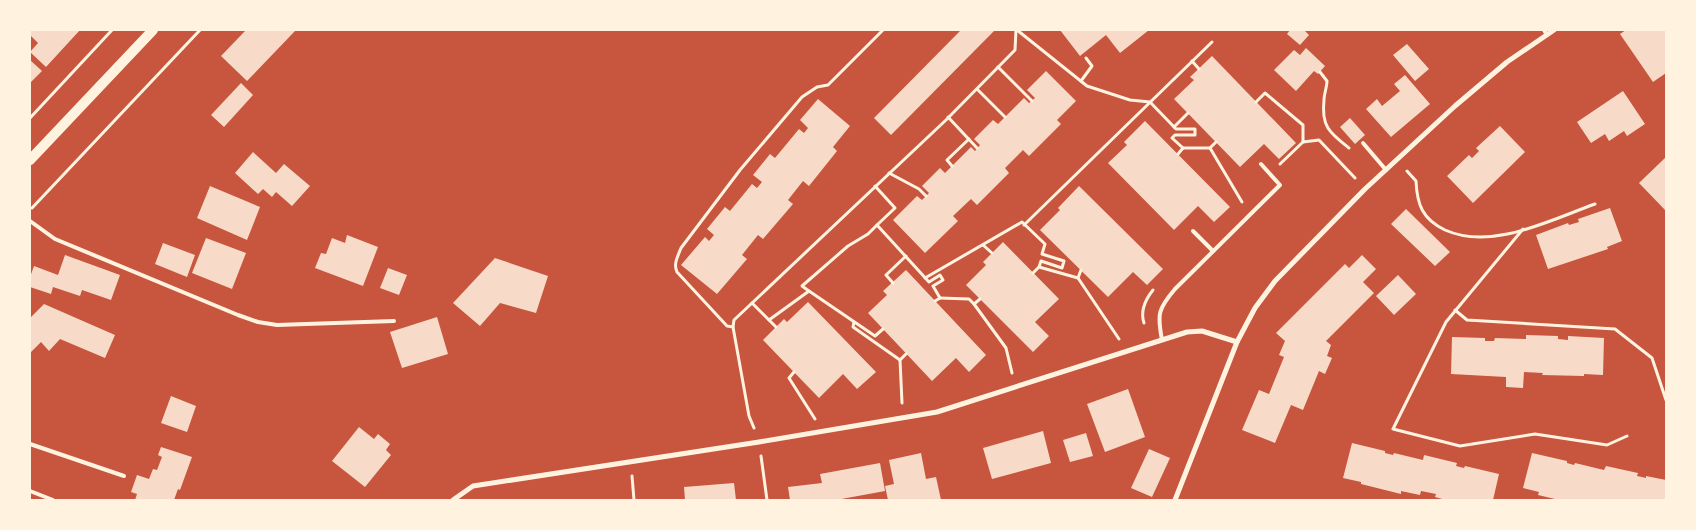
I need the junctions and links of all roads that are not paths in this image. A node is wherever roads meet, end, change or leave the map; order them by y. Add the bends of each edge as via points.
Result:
1 (153, 30) edge
2 (1554, 30) edge
3 (1546, 32) edge
4 (1363, 143) dead end
5 (30, 160) edge
6 (1261, 164) dead end
7 (1386, 170) junction
8 (30, 221) edge
9 (1193, 230) dead end
10 (1213, 251) junction
11 (394, 321) dead end
12 (1162, 340) junction
13 (1237, 342) junction
14 (30, 444) edge
15 (124, 476) dead end
16 (30, 491) edge
17 (53, 500) edge
18 (453, 500) edge
19 (1175, 500) edge

1 - 5 main road
2 - 3 street
3 - 7 street via 1486,79
4 - 7 lane
6 - 10 lane via 1280,185
7 - 13 street via 1275,281 1255,308
8 - 11 lane via 55,239 258,322 277,325
9 - 10 lane
10 - 12 lane via 1163,304 1158,321
12 - 13 street via 1202,331
12 - 18 street via 937,412 473,486
13 - 19 street
14 - 15 lane
16 - 17 lane

